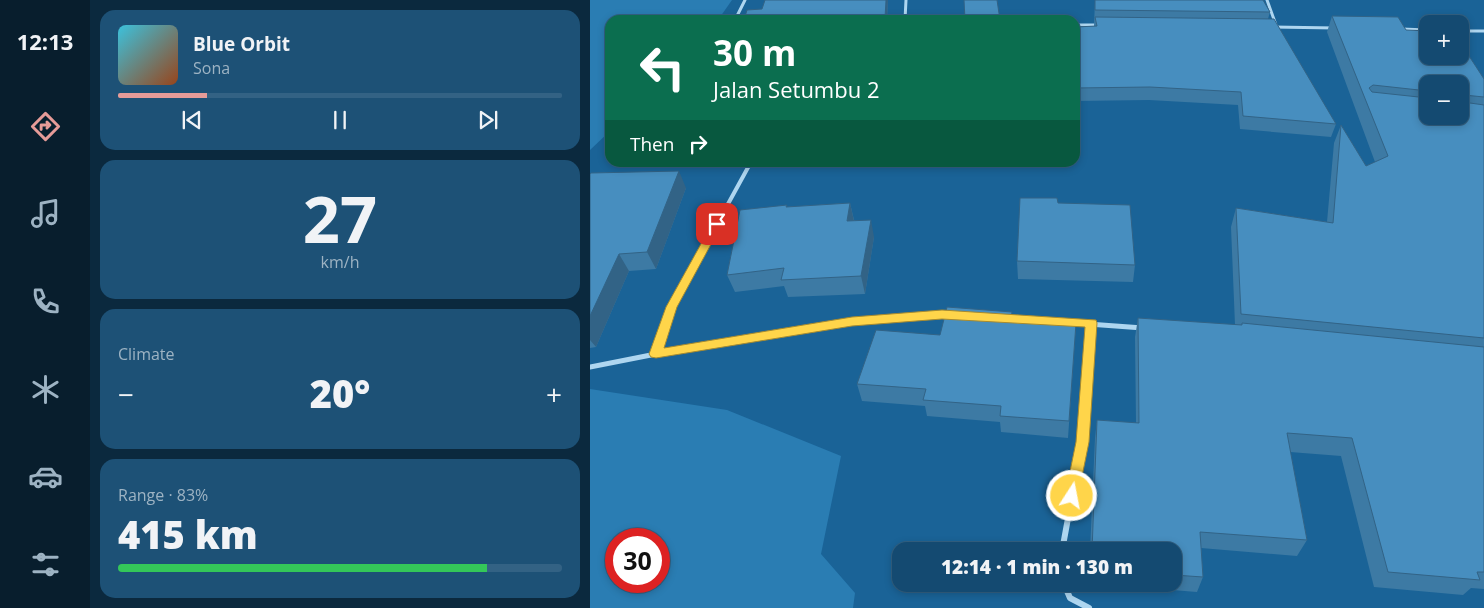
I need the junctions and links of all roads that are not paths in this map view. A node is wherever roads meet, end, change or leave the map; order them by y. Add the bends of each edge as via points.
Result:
1 (745, 0) edge
2 (906, 0) edge
3 (1267, 0) edge
4 (738, 15) edge
5 (905, 15) edge
6 (1080, 25) edge
7 (1104, 25) edge
8 (1267, 26) edge
9 (1277, 27) junction
10 (1343, 28) edge
11 (1399, 29) edge
12 (1419, 30) edge
13 (1469, 31) edge
14 (1484, 31) edge
15 (748, 167) edge
16 (962, 316) edge
17 (1002, 318) edge
18 (1092, 323) junction
19 (1150, 329) edge
20 (656, 354) junction
21 (590, 367) edge
22 (1064, 542) edge
23 (1067, 592) edge
24 (1089, 608) edge

1 - 4 street
2 - 5 street
3 - 9 street
6 - 7 street
8 - 9 street
9 - 10 street
11 - 12 street
13 - 14 street
15 - 20 street via 672,307
16 - 20 street via 852,322
17 - 18 street
18 - 19 street
18 - 22 street via 1082,442
20 - 21 street
23 - 24 street via 1070,598

